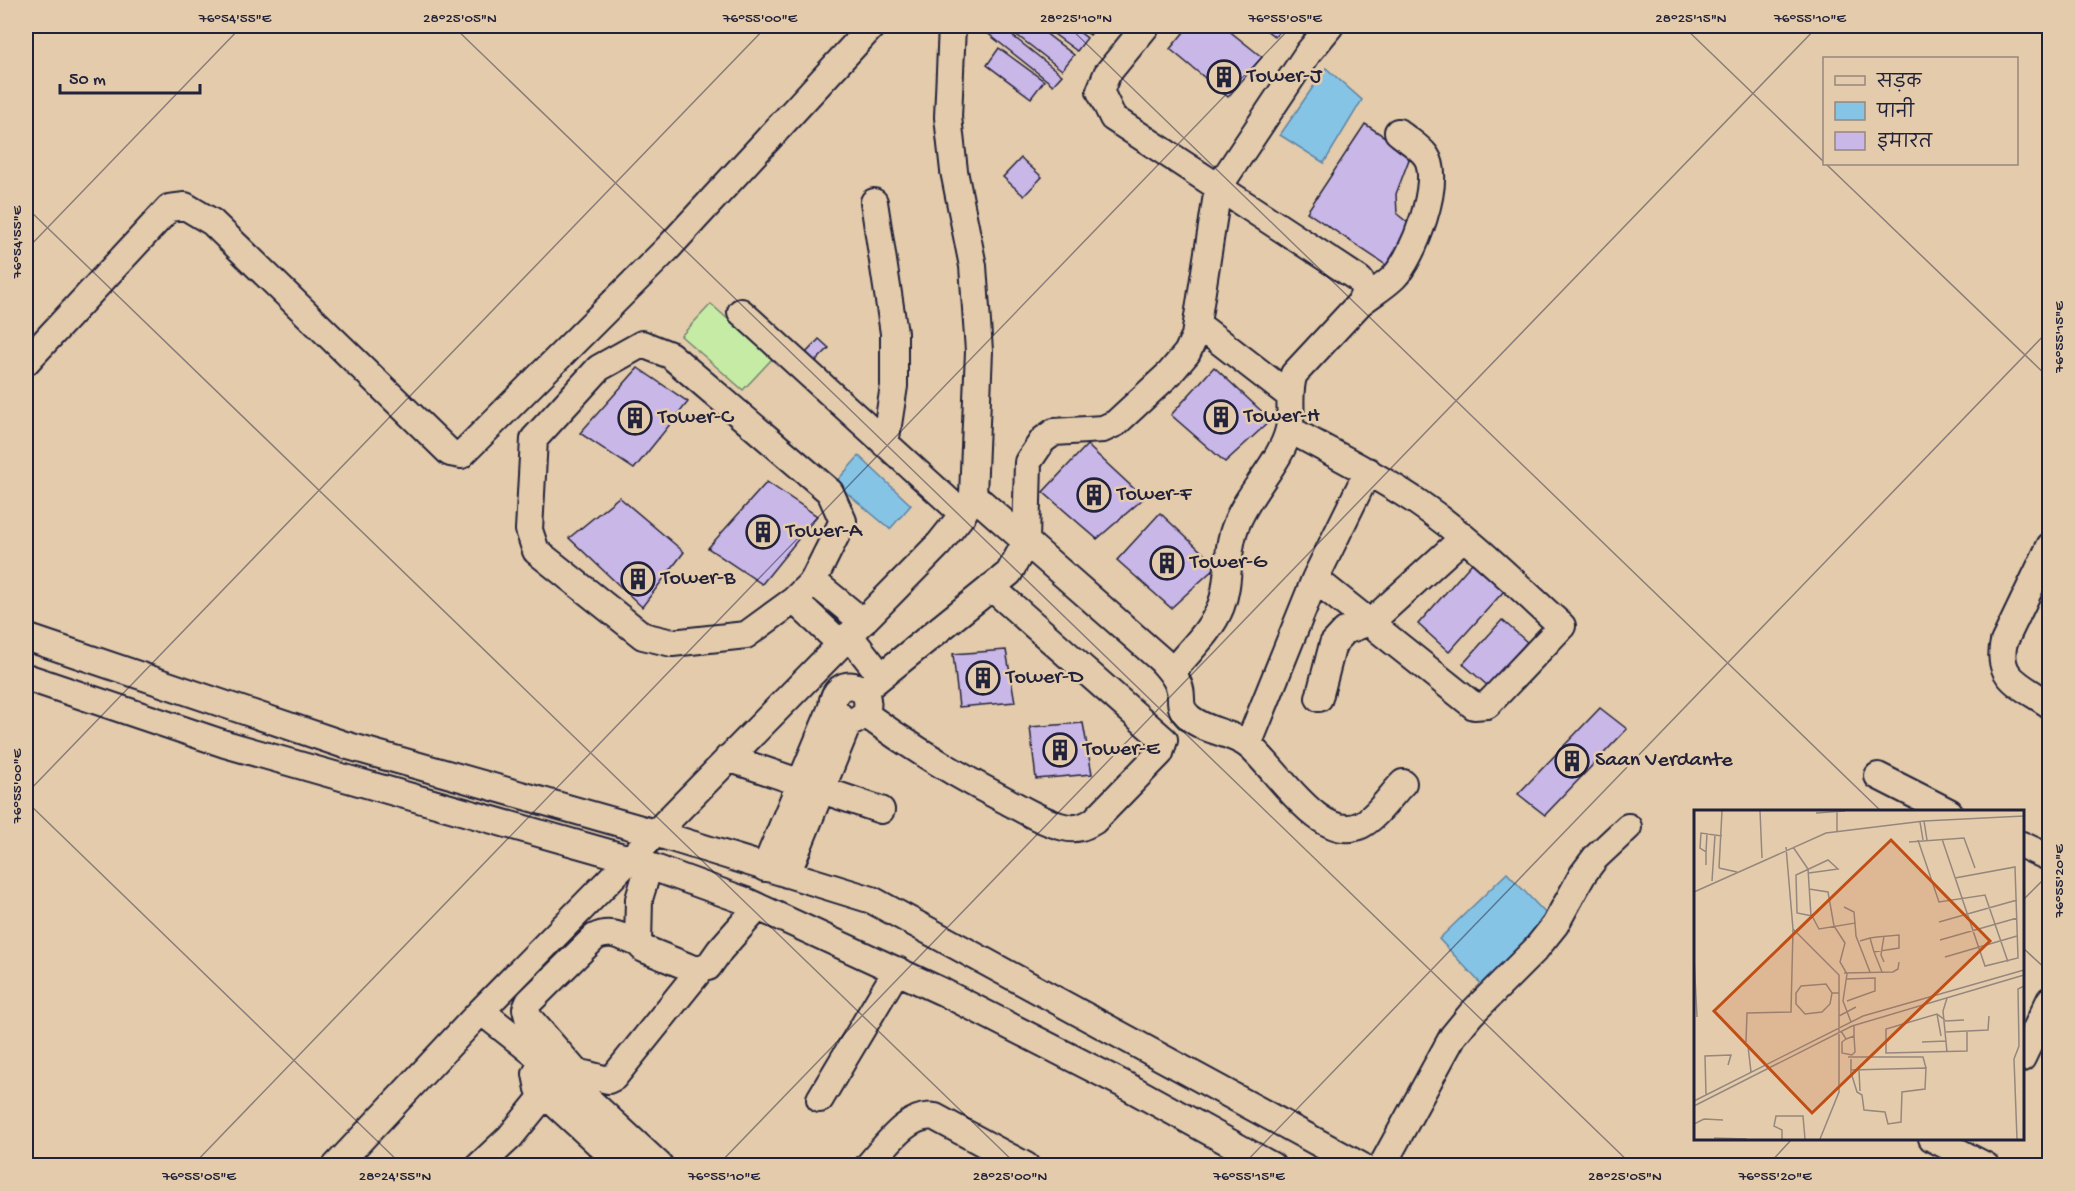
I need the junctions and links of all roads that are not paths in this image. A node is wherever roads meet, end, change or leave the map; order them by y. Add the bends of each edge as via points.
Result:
1 (872, 26) edge
2 (952, 26) edge
3 (1146, 26) edge
4 (1330, 26) edge
5 (1398, 132) dead end
6 (1218, 188) junction
7 (874, 202) dead end
8 (1360, 303) junction
9 (741, 312) dead end
10 (1197, 324) junction
11 (26, 362) edge
12 (1289, 395) junction
13 (1289, 429) junction
14 (885, 444) junction
15 (1368, 471) junction
16 (968, 505) junction
17 (1463, 538) junction
18 (1026, 542) junction
19 (2049, 546) edge
20 (1315, 579) junction
21 (813, 581) junction
22 (991, 587) junction
23 (794, 600) junction
24 (1370, 622) junction
25 (851, 634) junction
26 (26, 637) edge
27 (1172, 672) junction
28 (26, 677) edge
29 (1319, 698) dead end
30 (858, 702) junction
31 (1180, 705) junction
32 (2049, 705) edge
33 (1164, 740) junction
34 (1248, 745) junction
35 (728, 758) junction
36 (1878, 776) dead end
37 (1402, 783) dead end
38 (811, 787) junction
39 (881, 810) dead end
40 (1945, 810) edge
41 (1628, 827) dead end
42 (655, 833) junction
43 (2024, 846) edge
44 (2049, 858) edge
45 (639, 863) junction
46 (776, 871) junction
47 (758, 907) junction
48 (638, 943) junction
49 (700, 970) junction
50 (897, 970) junction
51 (2049, 1000) edge
52 (481, 1011) junction
53 (2037, 1022) edge
54 (2024, 1053) edge
55 (543, 1060) junction
56 (573, 1080) junction
57 (545, 1094) junction
58 (820, 1099) dead end
59 (1937, 1140) edge
60 (1979, 1157) edge
61 (485, 1163) edge
62 (336, 1166) edge
63 (623, 1166) edge
64 (660, 1166) edge
65 (868, 1166) edge
66 (1026, 1166) edge
67 (1272, 1166) edge
68 (1361, 1166) edge
69 (1382, 1166) edge

1 - 11 street via 736,177 461,455 450,453 212,222 185,206 169,208
2 - 16 street via 948,117 954,171 973,266 979,351
3 - 6 street via 1107,74 1100,91 1104,103 1113,118
4 - 6 street
5 - 8 street via 1426,155 1430,164 1424,218 1411,253 1394,276
6 - 8 street via 1360,280 1365,292
6 - 10 street
7 - 14 street via 894,333 894,386
8 - 12 street via 1299,367 1290,382
9 - 14 street
10 - 12 street
10 - 18 street via 1187,353 1116,423 1103,429 1054,432 1043,440 1028,462
12 - 13 street
13 - 15 street
13 - 27 street via 1235,526 1221,606 1214,621
14 - 16 street
15 - 17 street via 1422,505
15 - 20 street
16 - 18 street
16 - 25 street via 939,544
17 - 24 street
17 - 24 street via 1563,626 1487,705 1474,706
18 - 22 street via 1009,573
18 - 27 street
19 - 32 street via 2000,657 2002,669 2014,681
20 - 24 street
20 - 34 street
21 - 23 street
21 - 23 street via 843,521 830,492 670,355 642,344 599,368 534,439 529,530 536,551 643,636 672,643 746,635
21 - 25 street
22 - 30 street
22 - 33 street
23 - 25 street
24 - 29 street via 1345,631 1333,644
25 - 30 street
25 - 35 street
26 - 42 street via 345,745
27 - 31 street via 1180,688
28 - 45 street via 225,744
30 - 33 street via 923,756 1065,828 1081,828 1094,821 1160,753
30 - 38 street
31 - 33 street
31 - 34 street via 1190,718
34 - 37 street via 1310,811 1347,829 1367,821
35 - 38 street
35 - 42 street
36 - 40 street
38 - 39 street
38 - 46 street
41 - 69 street via 1583,874 1555,925 1453,1036
42 - 45 street
42 - 46 street
43 - 44 street
45 - 47 street
45 - 48 street
45 - 52 street
46 - 68 street via 872,900 909,918
47 - 49 street via 708,967
47 - 50 street
48 - 49 street via 644,949
48 - 56 street via 604,932 529,1002 528,1017
49 - 56 street via 614,1077
50 - 58 street
50 - 67 street via 1125,1085
51 - 53 street
52 - 55 street
52 - 62 street
53 - 54 street
55 - 56 street
55 - 57 street via 536,1084
56 - 57 street via 561,1098
56 - 64 street
57 - 61 street
57 - 63 street
59 - 60 street
65 - 66 street via 913,1119 926,1116

